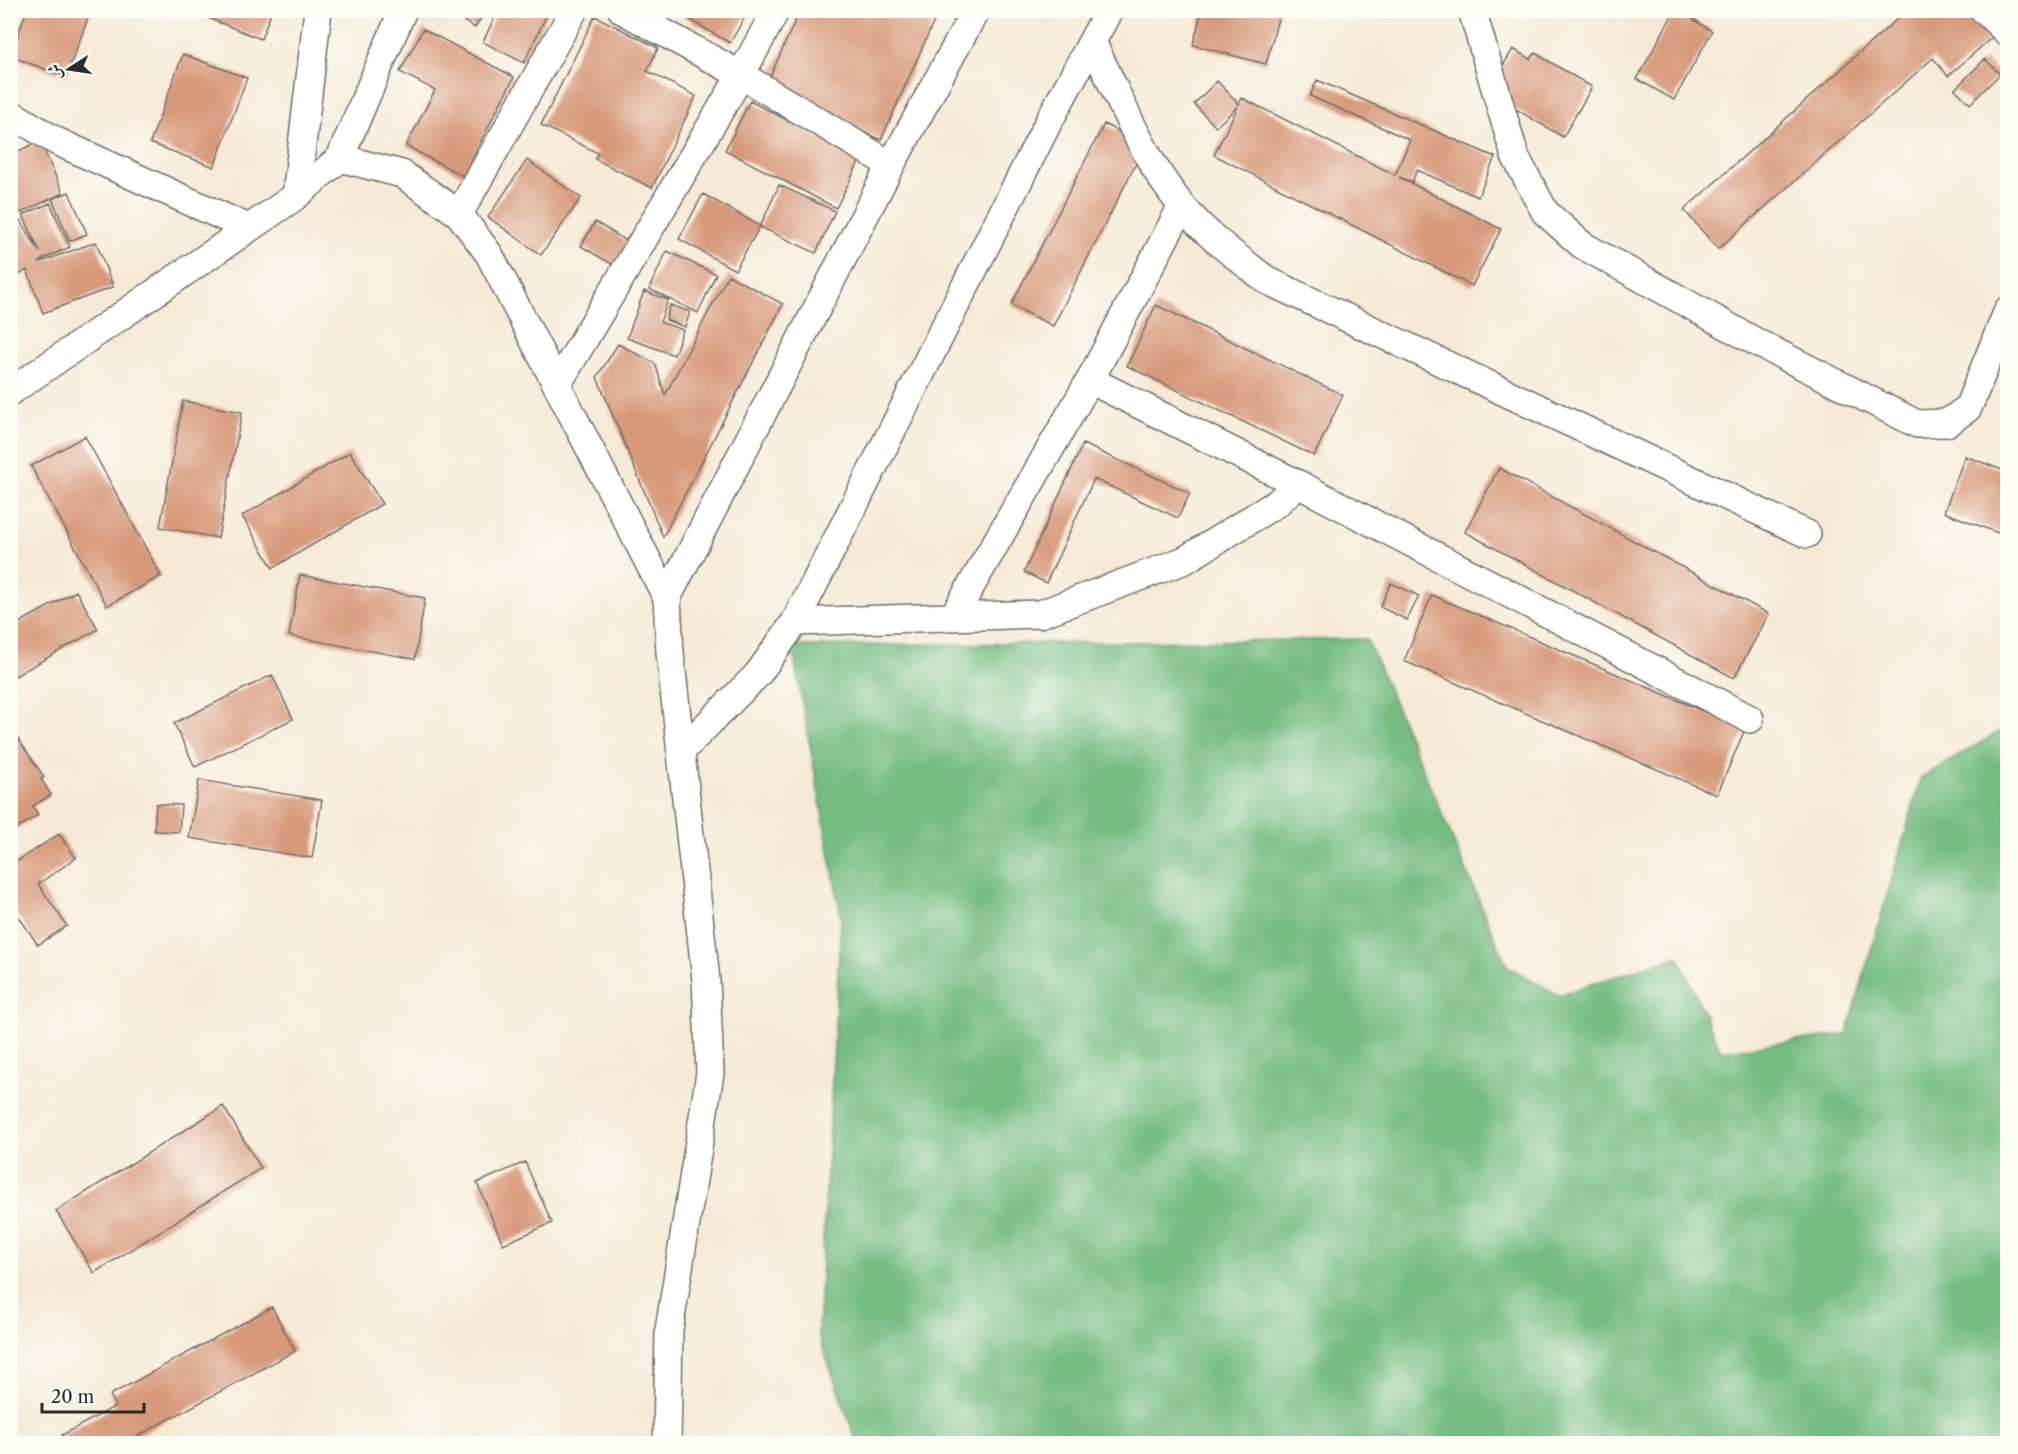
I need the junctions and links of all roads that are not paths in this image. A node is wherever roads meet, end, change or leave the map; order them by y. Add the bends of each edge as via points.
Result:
1 (318, 10) edge
2 (403, 10) edge
3 (574, 10) edge
4 (622, 10) edge
5 (776, 10) edge
6 (976, 10) edge
7 (1108, 10) edge
8 (1472, 10) edge
9 (1984, 10) edge
10 (2007, 33) edge
11 (1092, 42) junction
12 (741, 75) junction
13 (10, 113) edge
14 (340, 158) junction
15 (891, 165) junction
16 (296, 196) junction
17 (1182, 206) junction
18 (459, 214) junction
19 (248, 228) junction
20 (2007, 310) edge
21 (1090, 380) junction
22 (557, 385) junction
23 (10, 392) edge
24 (1298, 484) junction
25 (1807, 534) dead end
26 (666, 598) junction
27 (953, 617) junction
28 (795, 622) junction
29 (1750, 719) dead end
30 (681, 751) junction
31 (667, 1443) edge

1 - 16 street
2 - 14 street
3 - 18 street
4 - 12 street
5 - 12 street
6 - 15 street
7 - 11 street
8 - 20 street via 1515,156 1545,212 1582,245 1758,343 1917,424 1947,423 1968,408
9 - 10 street
11 - 17 street via 1153,165
11 - 28 street
12 - 15 street
12 - 22 street
13 - 19 street via 56,141
14 - 16 street
14 - 18 street via 402,174
15 - 26 street
16 - 19 street
17 - 21 street
17 - 25 street via 1221,245 1268,280
18 - 22 street via 489,254
19 - 23 street
21 - 24 street
21 - 27 street
22 - 26 street
24 - 27 street via 1277,502 1185,560 1040,614
24 - 29 street
26 - 30 street
27 - 28 street
28 - 30 street via 758,674
30 - 31 street via 706,980 710,1073 669,1330

